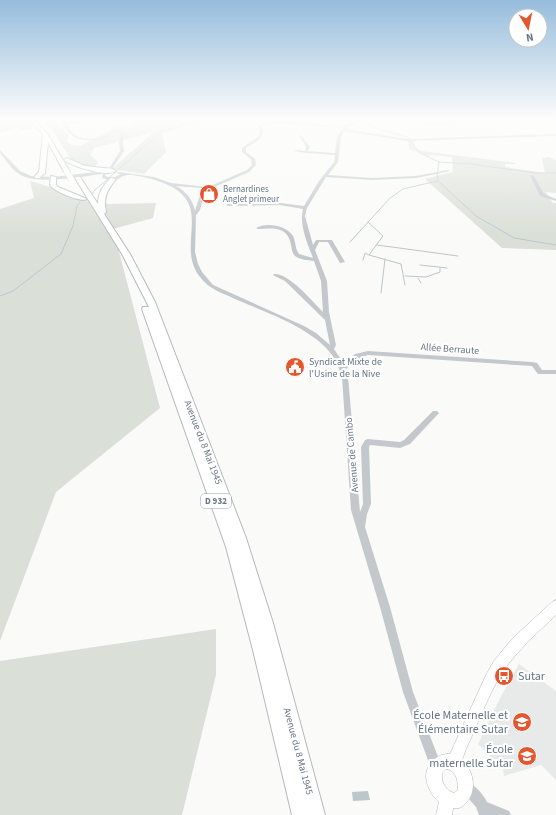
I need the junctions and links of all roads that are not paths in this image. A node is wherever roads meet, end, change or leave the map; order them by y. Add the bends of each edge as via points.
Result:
1 (8, 159) edge
2 (45, 159) edge
3 (61, 159) edge
4 (117, 159) edge
5 (253, 159) edge
6 (336, 159) edge
7 (66, 160) joint
8 (448, 171) dead end
9 (70, 172) junction
10 (117, 173) junction
11 (44, 175) junction
12 (107, 176) junction
13 (325, 176) junction
14 (532, 176) dead end
15 (37, 177) joint
16 (53, 178) junction
17 (171, 184) junction
18 (204, 188) junction
19 (88, 200) junction
20 (556, 200) edge
21 (228, 206) dead end
22 (305, 208) junction
23 (194, 215) junction
24 (105, 218) junction
25 (258, 228) dead end
26 (312, 250) junction
27 (315, 260) junction
28 (342, 262) dead end
29 (276, 275) dead end
30 (328, 319) junction
31 (331, 349) junction
32 (343, 368) junction
33 (556, 372) edge
34 (435, 413) dead end
35 (361, 530) junction
36 (556, 606) edge
37 (454, 763) junction
38 (436, 767) junction
39 (466, 787) junction
40 (447, 799) junction
41 (484, 811) edge
42 (301, 815) edge
43 (316, 815) edge
44 (444, 815) edge
45 (505, 815) edge

1 - 15 street via 21,173
2 - 11 highway
3 - 9 highway, D 932
4 - 12 street
5 - 18 street via 254,164 248,171 210,188
6 - 13 street
7 - 9 highway, D 932
7 - 12 highway
8 - 13 street via 416,177 372,179
9 - 19 highway, D 932, bridge
10 - 12 highway
10 - 12 street, Avenue de Cambo
10 - 17 street, Avenue de Cambo
11 - 15 highway
11 - 16 street
12 - 16 street via 95,174
12 - 24 highway via 100,198
13 - 22 street
14 - 20 street via 542,195
16 - 19 highway via 52,185 55,188
17 - 18 street
17 - 23 street, Avenue de Cambo via 184,192 191,201
18 - 23 street, Avenue de Cambo via 198,210
19 - 24 highway, Avenue du 8 Mai 1945 / D 932
19 - 42 highway, Avenue du 8 Mai 1945 / D 932 via 121,254 142,298 222,517 250,610
21 - 22 street via 280,204
22 - 26 street via 303,221
23 - 31 street, Avenue de Cambo via 192,246 195,265 211,286 303,327
24 - 43 highway, Avenue du 8 Mai 1945 / D 932 via 127,253 151,302 232,514 266,623
25 - 27 street via 282,228 288,232 299,256
26 - 27 street
26 - 28 street via 318,241 330,241
27 - 30 street via 324,281
29 - 30 street via 287,280
30 - 31 street via 333,345
31 - 32 street, Avenue de Cambo
32 - 33 street, Allée Berraute via 357,356 368,353 532,364 540,372
32 - 35 street, Avenue de Cambo via 355,510
34 - 35 street via 407,442 400,445 368,442 365,447 367,504
35 - 38 street, Avenue de Cambo via 408,692
36 - 37 main road via 517,644 499,666
37 - 38 main road via 444,761
37 - 39 main road via 463,774
38 - 40 main road via 435,785
39 - 40 main road via 465,793 457,801
39 - 41 street via 479,800
40 - 44 main road
41 - 45 street

